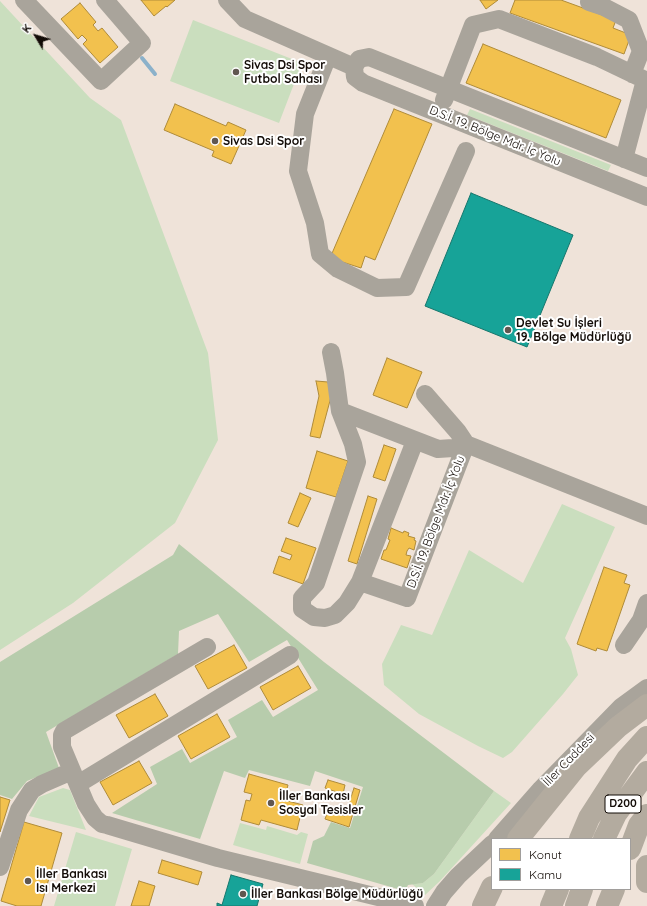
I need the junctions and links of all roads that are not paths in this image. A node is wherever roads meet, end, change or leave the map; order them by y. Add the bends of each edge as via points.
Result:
1 (24, 0) edge
2 (105, 0) edge
3 (227, 0) edge
4 (589, 2) dead end
5 (328, 56) junction
6 (354, 67) junction
7 (632, 74) junction
8 (449, 89) junction
9 (438, 113) junction
10 (466, 151) dead end
11 (624, 159) junction
12 (647, 169) edge
13 (642, 195) edge
14 (331, 352) dead end
15 (425, 394) dead end
16 (340, 411) junction
17 (416, 441) junction
18 (466, 444) junction
19 (647, 516) edge
20 (360, 582) junction
21 (647, 603) edge
22 (624, 645) dead end
23 (208, 647) dead end
24 (290, 655) dead end
25 (647, 688) edge
26 (647, 705) edge
27 (647, 737) edge
28 (647, 772) edge
29 (75, 778) junction
30 (647, 815) edge
31 (498, 838) edge
32 (519, 838) edge
33 (580, 838) edge
34 (604, 838) edge
35 (491, 845) edge
36 (631, 846) edge
37 (0, 866) edge
38 (647, 866) edge
39 (647, 882) edge
40 (491, 889) edge
41 (558, 890) edge
42 (582, 890) edge
43 (614, 890) edge
44 (415, 906) edge
45 (435, 906) edge
46 (483, 906) edge
47 (551, 906) edge
48 (576, 906) edge
49 (607, 906) edge

1 - 2 street via 101,82 142,43
3 - 5 street via 245,19
4 - 7 street via 629,20 641,51
5 - 6 street
5 - 10 street via 305,114 298,171 315,223 320,254 338,269 377,288 406,287
6 - 8 street via 359,59 369,57
6 - 9 street, D.S.İ. 19. Bölge Mdr. İç Yolu via 358,81
7 - 8 street via 597,57 499,19 473,25
7 - 11 street via 645,80
8 - 9 street
8 - 11 street
9 - 13 street, D.S.İ. 19. Bölge Mdr. İç Yolu
11 - 12 street
12 - 13 street
14 - 16 street
15 - 18 street, D.S.İ. 19. Bölge Mdr. İç Yolu
16 - 17 street, D.S.İ. 19. Bölge Mdr. İç Yolu
16 - 20 street via 357,462 316,583 302,598 302,609 314,617 326,618 335,615 347,603
17 - 18 street, D.S.İ. 19. Bölge Mdr. İç Yolu via 438,449
17 - 20 street
18 - 19 street, D.S.İ. 19. Bölge Mdr. İç Yolu
18 - 20 street, D.S.İ. 19. Bölge Mdr. İç Yolu via 407,598
21 - 22 street via 641,620
23 - 29 street via 64,731 62,747
24 - 29 street
25 - 31 street, İller Caddesi via 621,707 541,789
26 - 32 highway via 618,727 576,767
27 - 33 highway via 627,759 589,818
28 - 34 highway, D200 via 616,814
29 - 37 street via 42,784 32,790 19,810
29 - 44 street via 95,818 107,826 218,858
30 - 36 highway, D200 via 639,825
35 - 45 street via 458,876
38 - 39 highway
40 - 46 highway
41 - 47 highway
42 - 48 highway
43 - 49 highway

